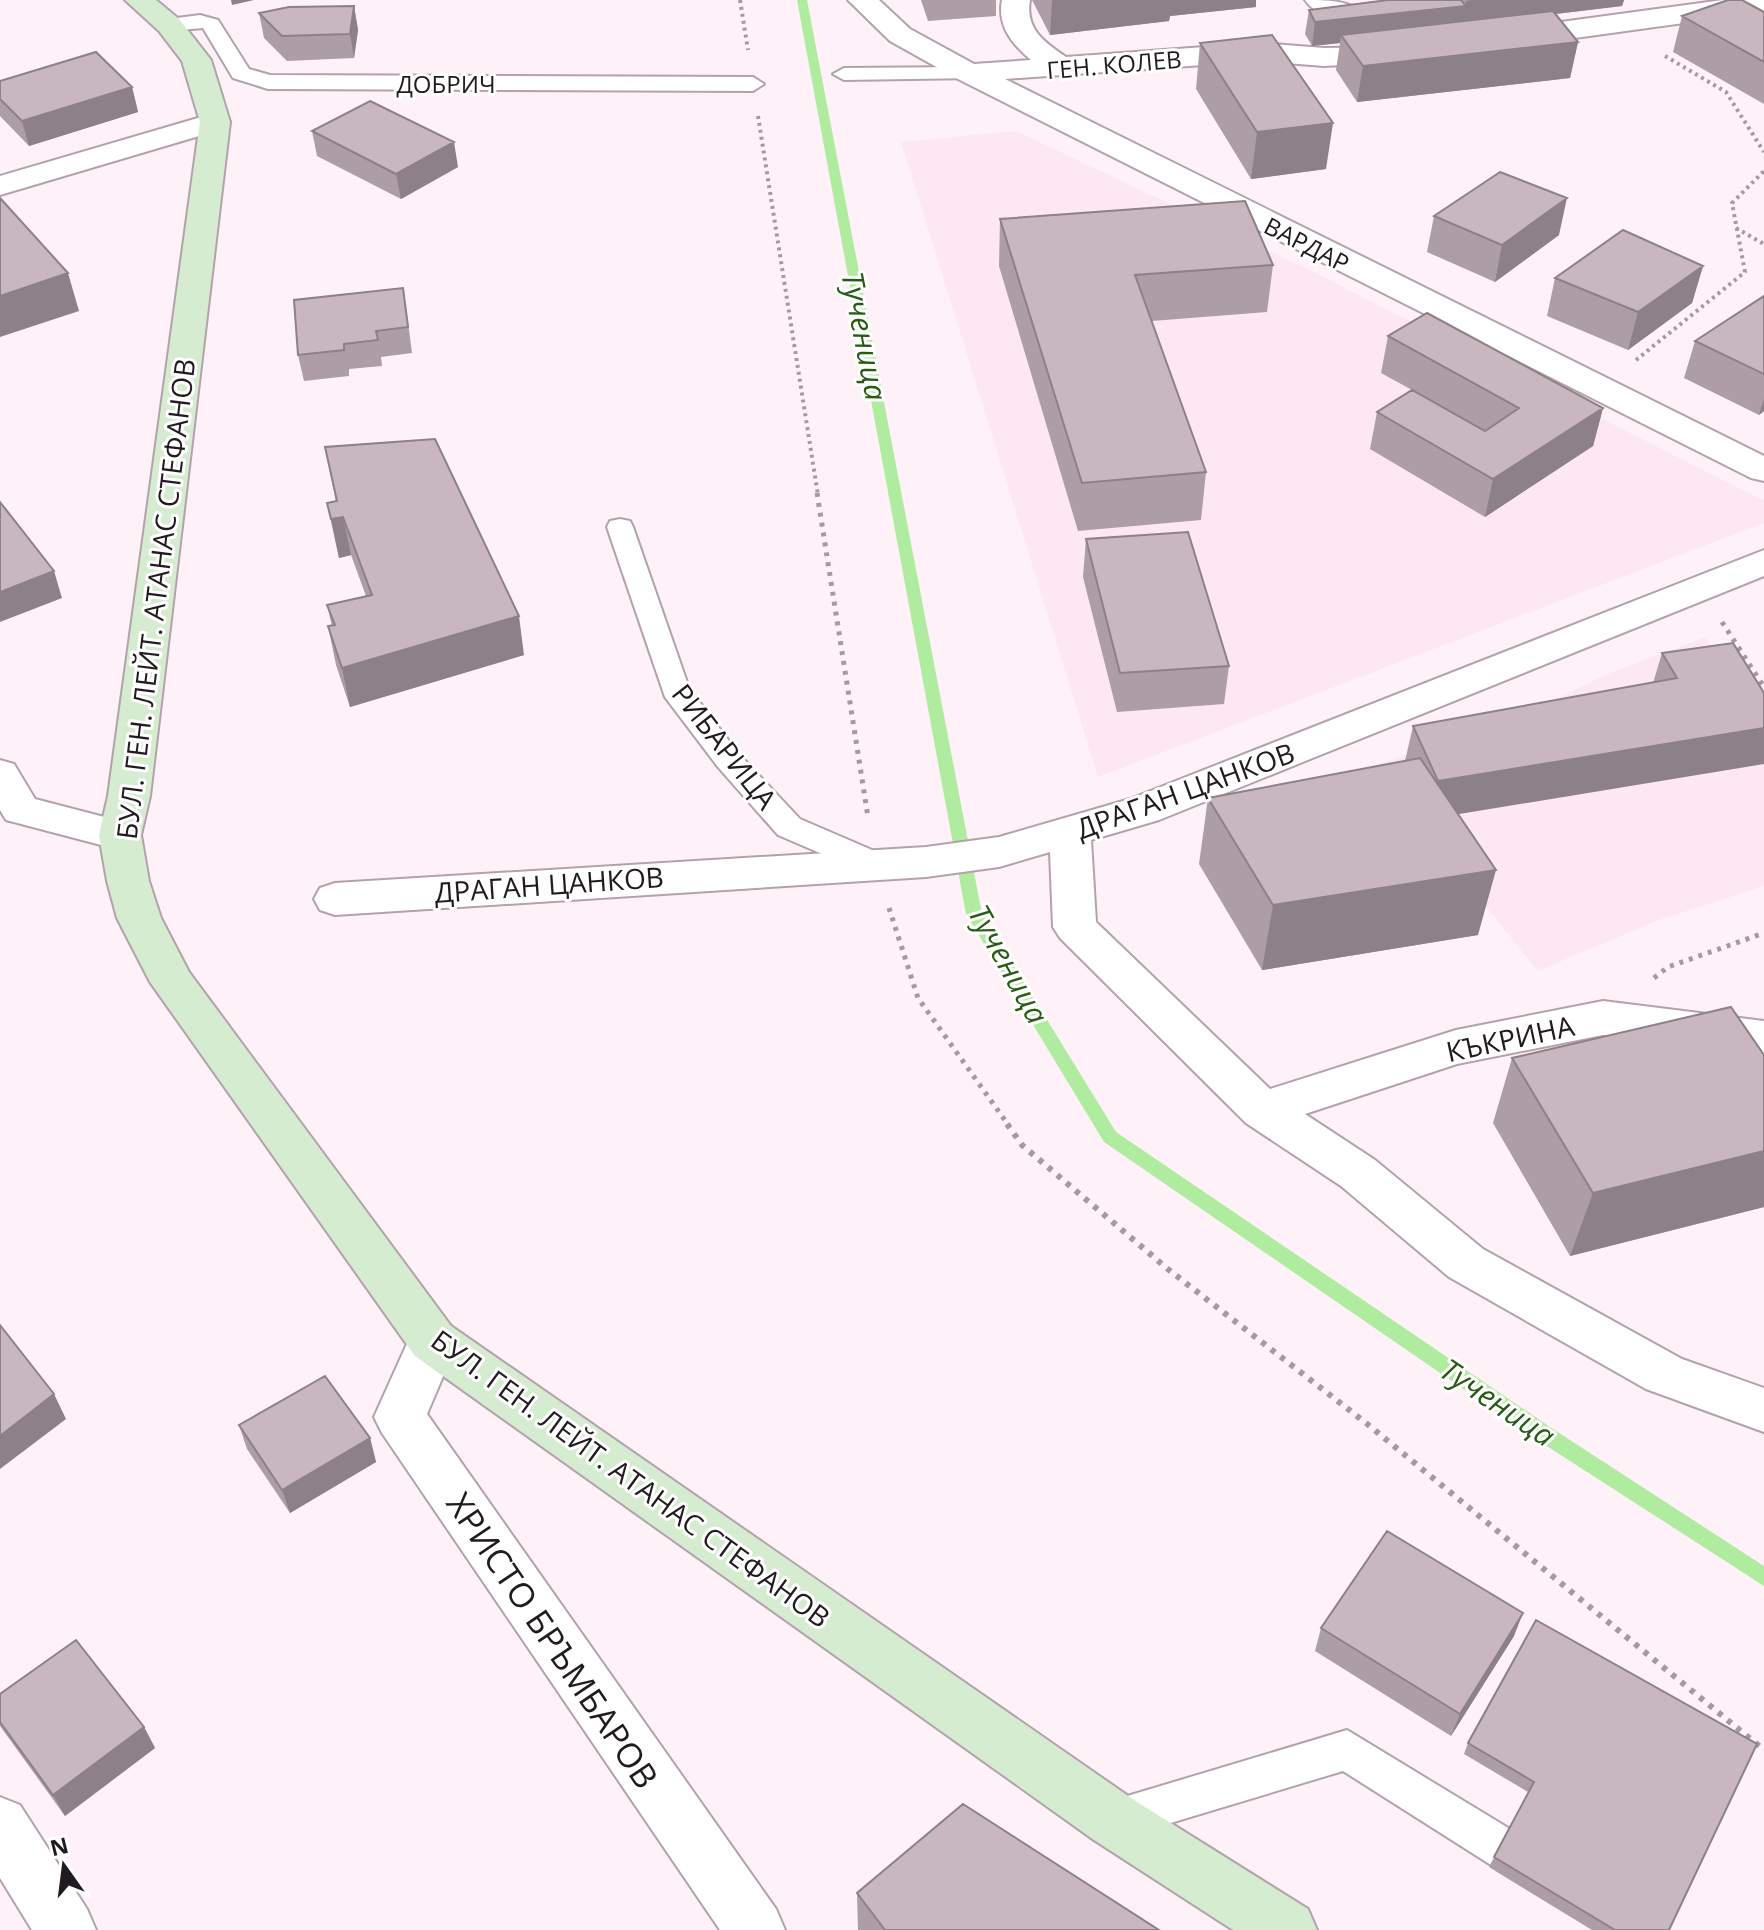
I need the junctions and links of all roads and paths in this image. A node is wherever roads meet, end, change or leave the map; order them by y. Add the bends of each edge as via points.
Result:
1 (862, 0) edge
2 (1016, 0) edge
3 (1319, 0) edge
4 (1750, 8) edge
5 (154, 12) edge
6 (1474, 42) edge
7 (1428, 49) edge
8 (1260, 52) junction
9 (1665, 56) dead end
10 (1063, 69) junction
11 (969, 73) junction
12 (844, 74) dead end
13 (753, 84) dead end
14 (215, 122) junction
15 (1764, 152) edge
16 (1762, 175) edge
17 (5, 179) edge
18 (1735, 228) junction
19 (1764, 244) edge
20 (1599, 391) junction
21 (1764, 470) edge
22 (620, 527) dead end
23 (1764, 562) edge
24 (1699, 588) junction
25 (1764, 687) edge
26 (0, 774) edge
27 (1070, 833) junction
28 (120, 835) junction
29 (875, 864) junction
30 (335, 899) dead end
31 (1764, 933) edge
32 (1603, 1018) junction
33 (1764, 1038) edge
34 (1262, 1110) junction
35 (433, 1341) junction
36 (1764, 1410) edge
37 (1114, 1820) junction
38 (0, 1825) edge
39 (1568, 1890) edge
40 (66, 1930) edge
41 (755, 1930) edge
42 (1287, 1930) edge

1 - 11 street, ВАРДАР via 900,35
2 - 10 street via 1019,30
3 - 8 street, ГЕН. КОЛЕВ via 1366,14 1303,32
4 - 6 street
5 - 13 lane, ДОБРИЧ via 211,24 241,73 268,82
5 - 14 main road, БУЛ. ГЕН. ЛЕЙТ. АТАНАС СТЕФАНОВ via 196,60
7 - 8 street, ГЕН. КОЛЕВ via 1324,57
8 - 10 street, ГЕН. КОЛЕВ
9 - 15 path via 1726,92
10 - 11 street, ГЕН. КОЛЕВ
11 - 12 lane
11 - 20 street, ВАРДАР
14 - 17 street
14 - 28 main road, БУЛ. ГЕН. ЛЕЙТ. АТАНАС СТЕФАНОВ
16 - 18 path via 1732,203
18 - 19 path
18 - 20 path via 1745,272
20 - 21 street, ВАРДАР
22 - 29 lane, РИБАРИЦА via 675,690 789,827
23 - 24 street, ДРАГАН ЦАНКОВ
24 - 25 path
24 - 27 street, ДРАГАН ЦАНКОВ via 1144,810
26 - 28 street via 21,810
27 - 29 street, ДРАГАН ЦАНКОВ via 999,852
27 - 34 street via 1075,927
28 - 35 main road, БУЛ. ГЕН. ЛЕЙТ. АТАНАС СТЕФАНОВ via 139,918 172,982
29 - 30 street, ДРАГАН ЦАНКОВ
31 - 32 path via 1668,967
32 - 33 street, КЪКРИНА
32 - 34 street, КЪКРИНА via 1456,1047
34 - 36 street via 1358,1173 1466,1263 1664,1374
35 - 37 main road, БУЛ. ГЕН. ЛЕЙТ. АТАНАС СТЕФАНОВ
35 - 41 street, ХРИСТО БРЪМБАРОВ via 400,1417
37 - 39 lane via 1347,1750
37 - 42 main road, БУЛ. ГЕН. ЛЕЙТ. АТАНАС СТЕФАНОВ
38 - 40 street

